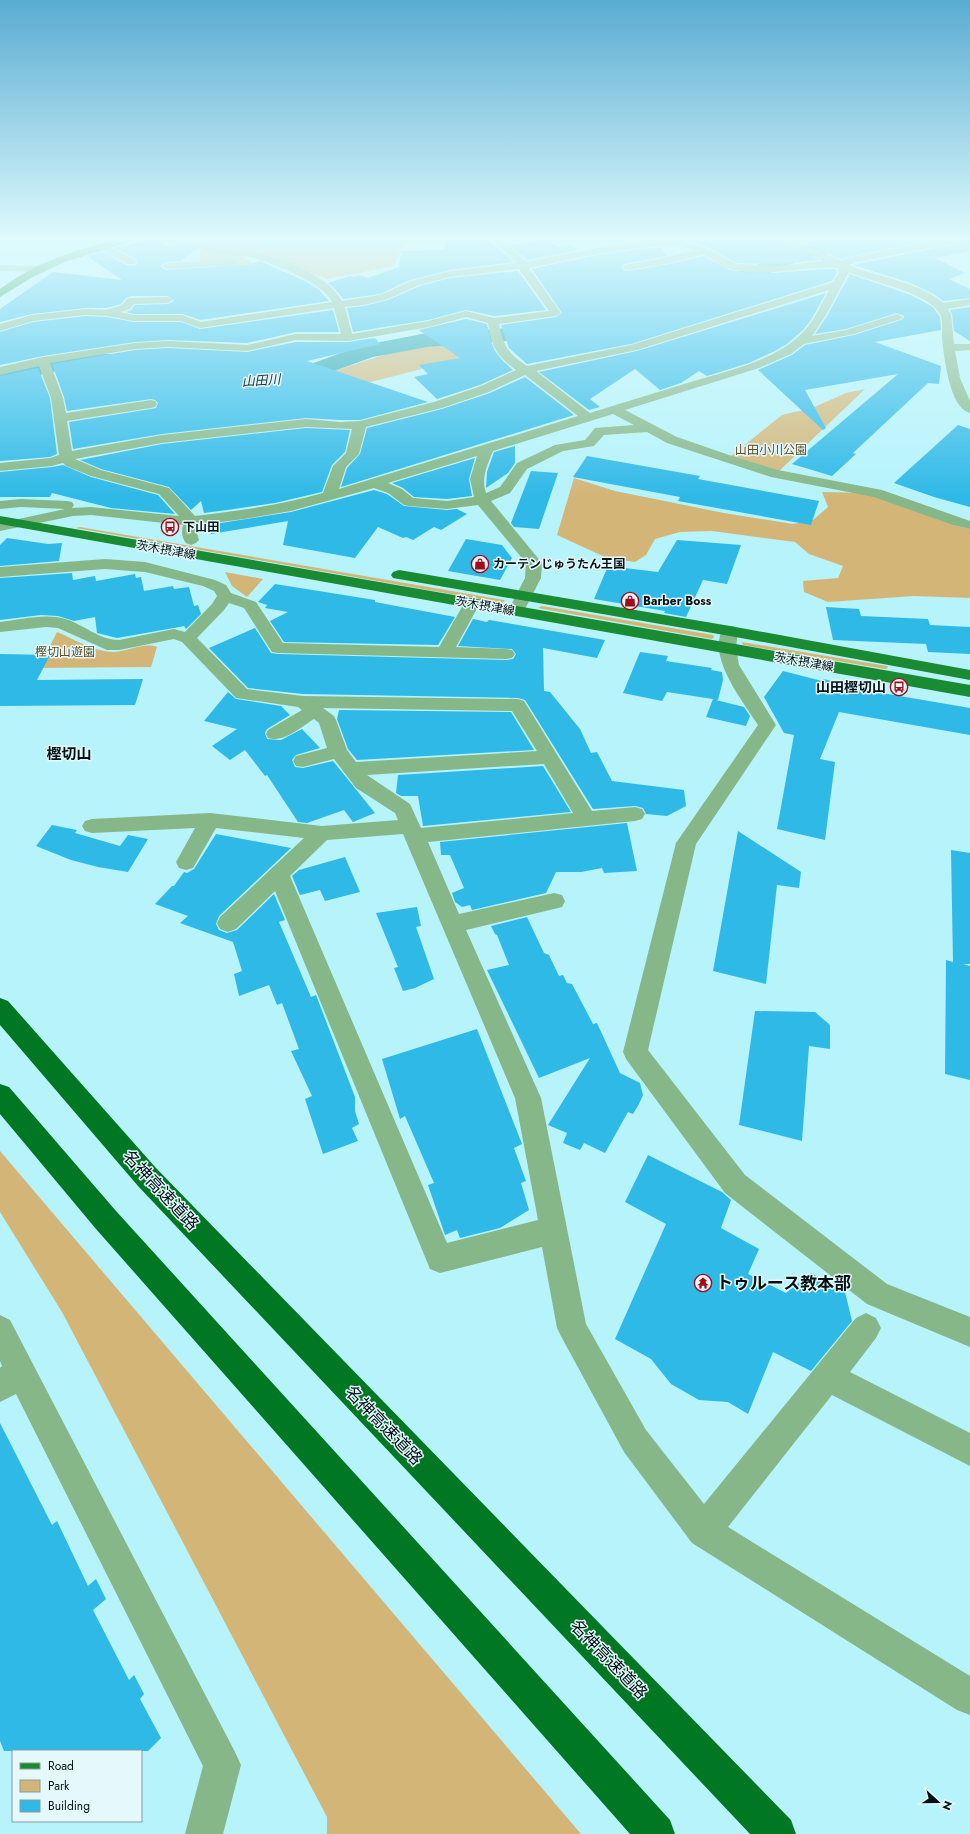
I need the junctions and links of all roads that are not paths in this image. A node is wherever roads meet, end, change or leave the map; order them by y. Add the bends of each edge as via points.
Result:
1 (189, 326) edge
2 (344, 326) edge
3 (420, 326) edge
4 (489, 326) edge
5 (513, 326) edge
6 (707, 326) edge
7 (814, 326) edge
8 (873, 326) edge
9 (947, 326) edge
10 (495, 331) junction
11 (348, 338) junction
12 (801, 341) junction
13 (168, 344) junction
14 (970, 347) edge
15 (950, 348) junction
16 (45, 366) junction
17 (525, 370) junction
18 (0, 371) edge
19 (151, 404) dead end
20 (614, 409) junction
21 (970, 409) edge
22 (587, 417) junction
23 (60, 418) junction
24 (360, 425) junction
25 (651, 428) junction
26 (487, 448) junction
27 (66, 457) junction
28 (0, 467) edge
29 (374, 483) junction
30 (329, 496) junction
31 (482, 500) junction
32 (0, 506) edge
33 (91, 511) junction
34 (50, 516) junction
35 (0, 520) edge
36 (192, 521) junction
37 (17, 523) junction
38 (970, 524) edge
39 (0, 527) edge
40 (191, 540) junction
41 (0, 572) edge
42 (225, 596) junction
43 (524, 596) junction
44 (472, 603) junction
45 (516, 611) junction
46 (0, 627) edge
47 (188, 638) junction
48 (728, 640) junction
49 (444, 653) junction
50 (506, 654) dead end
51 (970, 676) edge
52 (970, 691) edge
53 (308, 706) junction
54 (275, 734) dead end
55 (549, 757) junction
56 (344, 760) junction
57 (303, 761) dead end
58 (635, 814) dead end
59 (587, 819) junction
60 (210, 820) junction
61 (92, 826) dead end
62 (412, 831) junction
63 (322, 833) junction
64 (186, 862) dead end
65 (279, 875) junction
66 (554, 901) dead end
67 (228, 923) dead end
68 (453, 924) junction
69 (0, 1008) edge
70 (0, 1095) edge
71 (554, 1230) junction
72 (866, 1328) dead end
73 (0, 1330) edge
74 (970, 1332) edge
75 (828, 1377) junction
76 (10, 1379) edge
77 (970, 1450) edge
78 (704, 1531) junction
79 (970, 1697) edge
80 (204, 1834) edge
81 (656, 1834) edge
82 (777, 1834) edge

1 - 13 street
2 - 11 street
3 - 11 street
4 - 10 street
5 - 10 street
6 - 17 street via 634,348
7 - 12 street
8 - 12 street via 824,339
9 - 15 street
10 - 17 street via 502,350
11 - 13 street via 296,337 247,348
12 - 20 street via 760,363
13 - 16 street via 116,348
14 - 15 street
15 - 21 street via 959,396
16 - 18 street
16 - 23 street via 57,398
17 - 22 street
17 - 24 street via 485,389 438,405
19 - 23 street via 122,411
20 - 22 street
20 - 25 street
22 - 26 street
23 - 27 street
24 - 27 street via 298,424 162,439
24 - 30 street via 352,454 340,466
25 - 31 street via 600,431 589,443 560,448 543,455 522,466 505,490
25 - 38 street via 672,440 776,474 877,493
26 - 29 street
26 - 31 street via 477,471 476,488
27 - 28 street via 52,462
27 - 36 street via 72,463 96,473 164,491
29 - 30 street
29 - 31 street via 391,488 402,494 409,502 447,505
30 - 36 street via 291,507
31 - 43 street via 534,563 532,578
32 - 33 street via 21,503 60,504
32 - 34 main road, 茨木摂津線
33 - 34 street
33 - 36 street
34 - 37 street
34 - 40 main road, 茨木摂津線
35 - 37 main road, 茨木摂津線
36 - 40 street via 189,530
37 - 39 street
37 - 44 main road, 茨木摂津線
40 - 43 main road, 茨木摂津線
41 - 42 street via 105,564 145,567 209,583 220,588
42 - 47 street via 218,607
42 - 49 street via 250,605 278,648
43 - 45 street
43 - 48 main road, 茨木摂津線
44 - 45 main road, 茨木摂津線
44 - 49 street
45 - 48 main road, 茨木摂津線
46 - 47 street via 61,623 107,645 174,634
47 - 53 street via 242,694
48 - 51 main road, 茨木摂津線
48 - 52 main road, 茨木摂津線
48 - 74 street via 730,665 767,725 686,843 635,1052 735,1184 876,1294
49 - 50 street
53 - 54 street
53 - 55 street via 518,705
53 - 56 street via 327,720
55 - 56 street
55 - 59 street
56 - 57 street
56 - 62 street via 363,783 403,809
58 - 59 street
59 - 62 street
60 - 61 street
60 - 63 street
60 - 64 street
62 - 63 street
62 - 68 street
63 - 65 street
65 - 67 street
65 - 71 street via 440,1259
66 - 68 street
68 - 71 street via 528,1098
69 - 82 highway, 名神高速道路 via 147,1177
70 - 81 highway via 106,1220
71 - 78 street via 572,1328 635,1441
72 - 75 street
73 - 76 street
75 - 77 street
75 - 78 street
76 - 80 street via 222,1765
78 - 79 street

